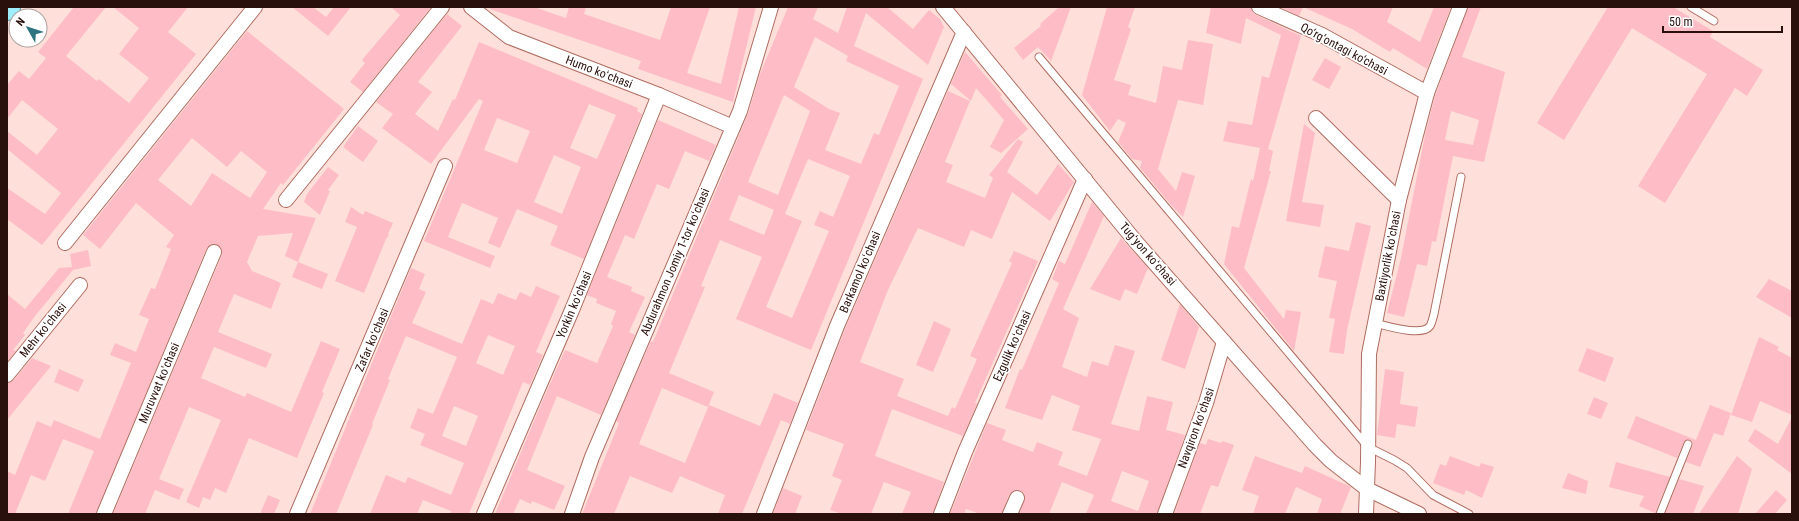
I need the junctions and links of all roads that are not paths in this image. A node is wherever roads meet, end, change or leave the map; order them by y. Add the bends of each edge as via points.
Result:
1 (255, 7) edge
2 (442, 7) edge
3 (470, 7) edge
4 (771, 7) edge
5 (943, 7) edge
6 (1259, 7) edge
7 (1460, 7) edge
8 (1692, 7) edge
9 (1714, 21) dead end
10 (964, 32) junction
11 (1039, 57) dead end
12 (1427, 93) junction
13 (659, 95) junction
14 (1316, 118) dead end
15 (733, 127) junction
16 (445, 166) dead end
17 (1461, 177) dead end
18 (1085, 179) junction
19 (286, 200) dead end
20 (1399, 200) junction
21 (65, 243) dead end
22 (214, 252) dead end
23 (80, 285) dead end
24 (1375, 323) junction
25 (1224, 342) junction
26 (7, 376) edge
27 (1688, 444) dead end
28 (1368, 447) junction
29 (1367, 489) junction
30 (1016, 498) dead end
31 (104, 514) edge
32 (297, 514) edge
33 (484, 514) edge
34 (572, 514) edge
35 (764, 514) edge
36 (941, 514) edge
37 (1010, 514) edge
38 (1165, 514) edge
39 (1366, 514) edge
40 (1419, 514) edge
41 (1469, 514) edge
42 (1660, 514) edge

1 - 21 street
2 - 19 street
3 - 13 street, Humo koʻchasi via 509,37
4 - 15 street, Abdurahmon Jomiy 1-tor koʻchasi
5 - 10 street, Tugʻyon koʻchasi
6 - 12 street, Qo‘rg‘ontagi ko‘chasi via 1322,35
7 - 12 street, Baxtiyorlik koʻchasi
8 - 9 lane
10 - 18 street, Tugʻyon koʻchasi
10 - 35 street, Barkamol koʻchasi via 837,326
11 - 28 lane
12 - 20 street, Baxtiyorlik koʻchasi
13 - 15 street, Humo koʻchasi
13 - 33 street, Yorkin koʻchasi via 572,310
14 - 20 street
15 - 34 street, Abdurahmon Jomiy 1-tor koʻchasi via 592,457
16 - 32 street, Zafar koʻchasi
17 - 24 lane via 1430,326 1424,331 1416,331
18 - 25 street, Tugʻyon koʻchasi via 1136,242
18 - 36 street, Ezgulik koʻchasi via 965,452
20 - 24 street, Baxtiyorlik koʻchasi
22 - 31 street, Muruvvat koʻchasi
23 - 26 street, Mehr koʻchasi
24 - 28 street, Baxtiyorlik koʻchasi via 1369,354
25 - 29 street, Tugʻyon koʻchasi via 1315,445
25 - 38 street, Navqiron koʻchasi via 1206,403
27 - 42 lane
28 - 29 street, Baxtiyorlik koʻchasi
28 - 41 lane via 1407,468 1433,495
29 - 39 street, Baxtiyorlik koʻchasi
29 - 40 street, Tugʻyon koʻchasi
30 - 37 street

